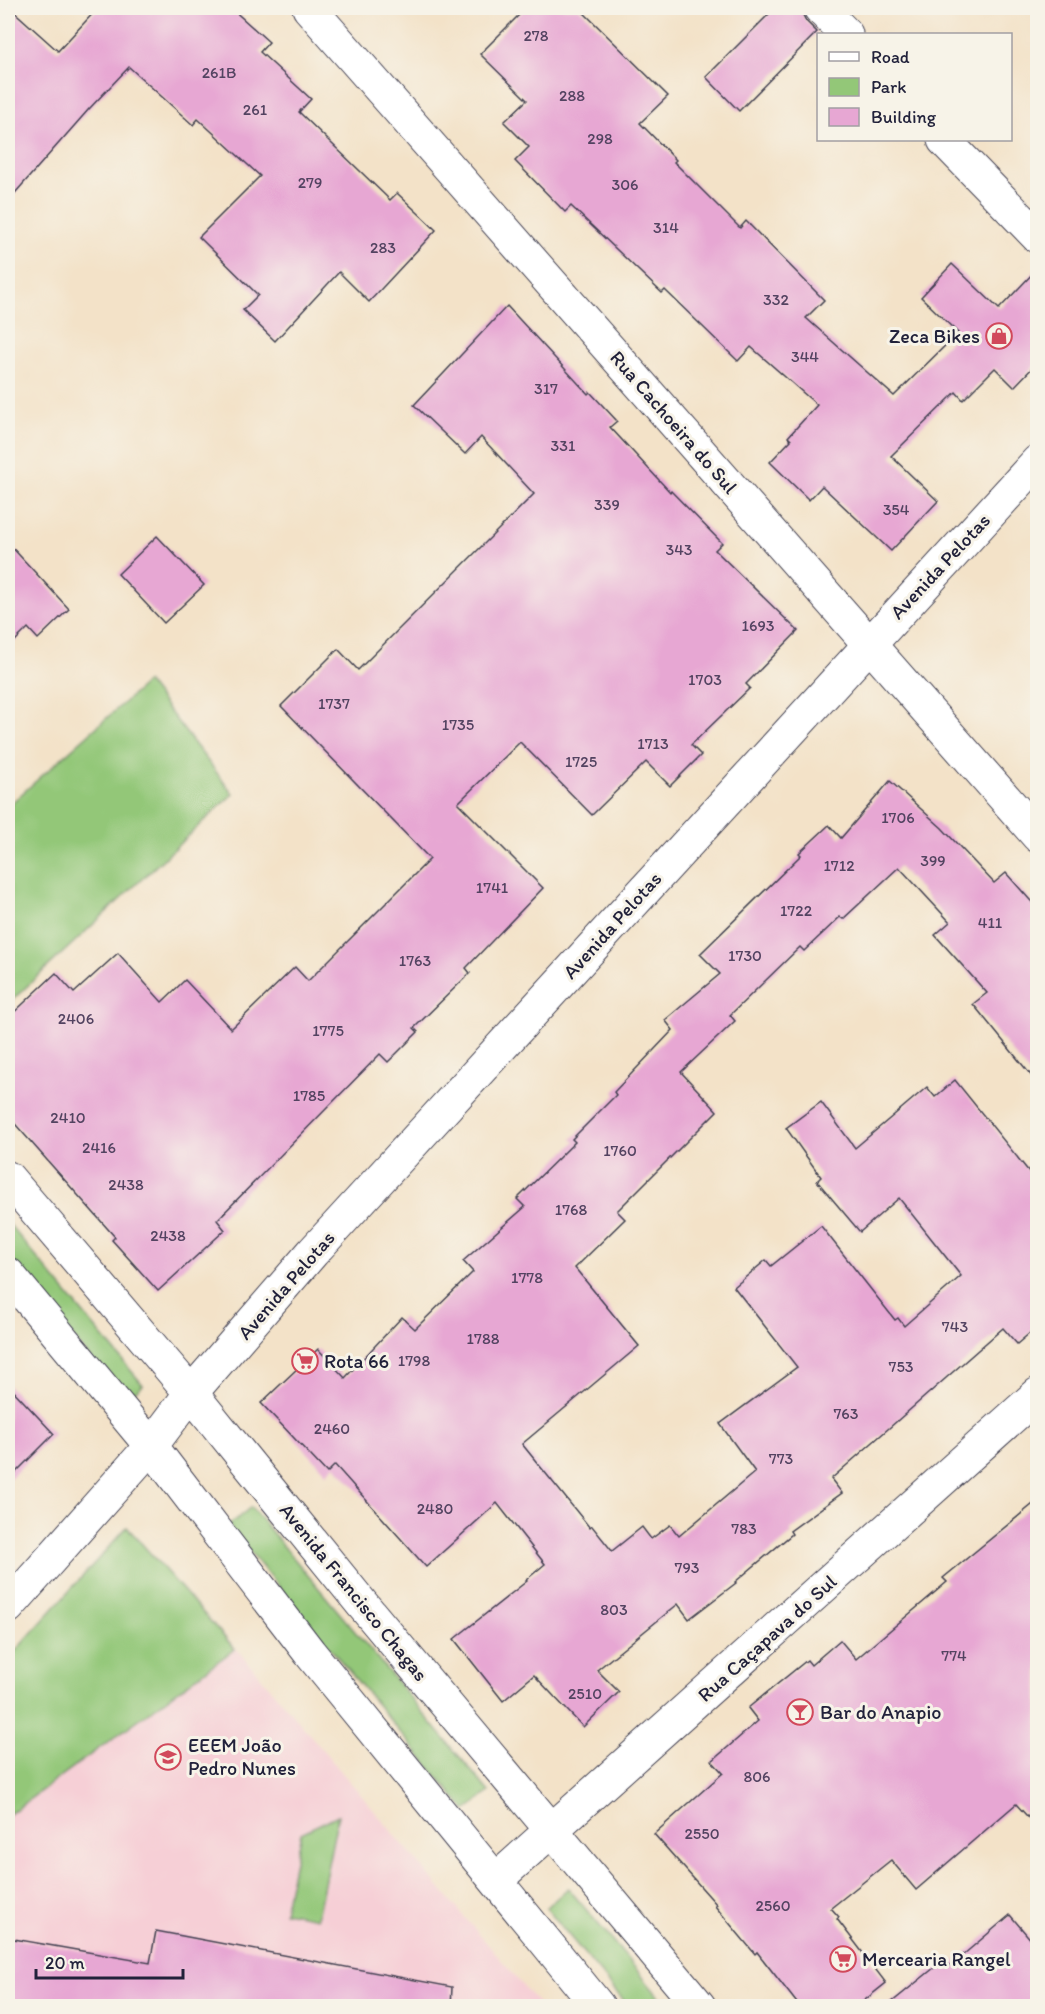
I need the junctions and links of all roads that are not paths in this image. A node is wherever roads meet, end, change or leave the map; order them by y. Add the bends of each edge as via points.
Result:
1 (309, 8) edge
2 (820, 8) edge
3 (845, 33) edge
4 (945, 141) edge
5 (1038, 237) edge
6 (1038, 461) edge
7 (869, 643) junction
8 (1038, 836) edge
9 (8, 1178) edge
10 (8, 1274) edge
11 (191, 1393) junction
12 (1038, 1394) edge
13 (151, 1446) junction
14 (8, 1608) edge
15 (552, 1831) junction
16 (496, 1880) junction
17 (598, 2007) edge
18 (699, 2007) edge

1 - 7 street, Rua Cachoeira do Sul
2 - 3 street
4 - 5 street
6 - 7 street, Avenida Pelotas
7 - 8 street, Rua Cachoeira do Sul
7 - 11 street, Avenida Pelotas via 313,1252
9 - 11 street, Avenida Francisco Chagas
10 - 13 street
11 - 13 street, Avenida Pelotas
11 - 15 street, Avenida Francisco Chagas
12 - 15 street, Rua Caçapava do Sul
13 - 14 street, Avenida Pelotas
13 - 16 street via 310,1653
15 - 16 street, Rua Caçapava do Sul
15 - 18 street, Avenida Francisco Chagas
16 - 17 street

